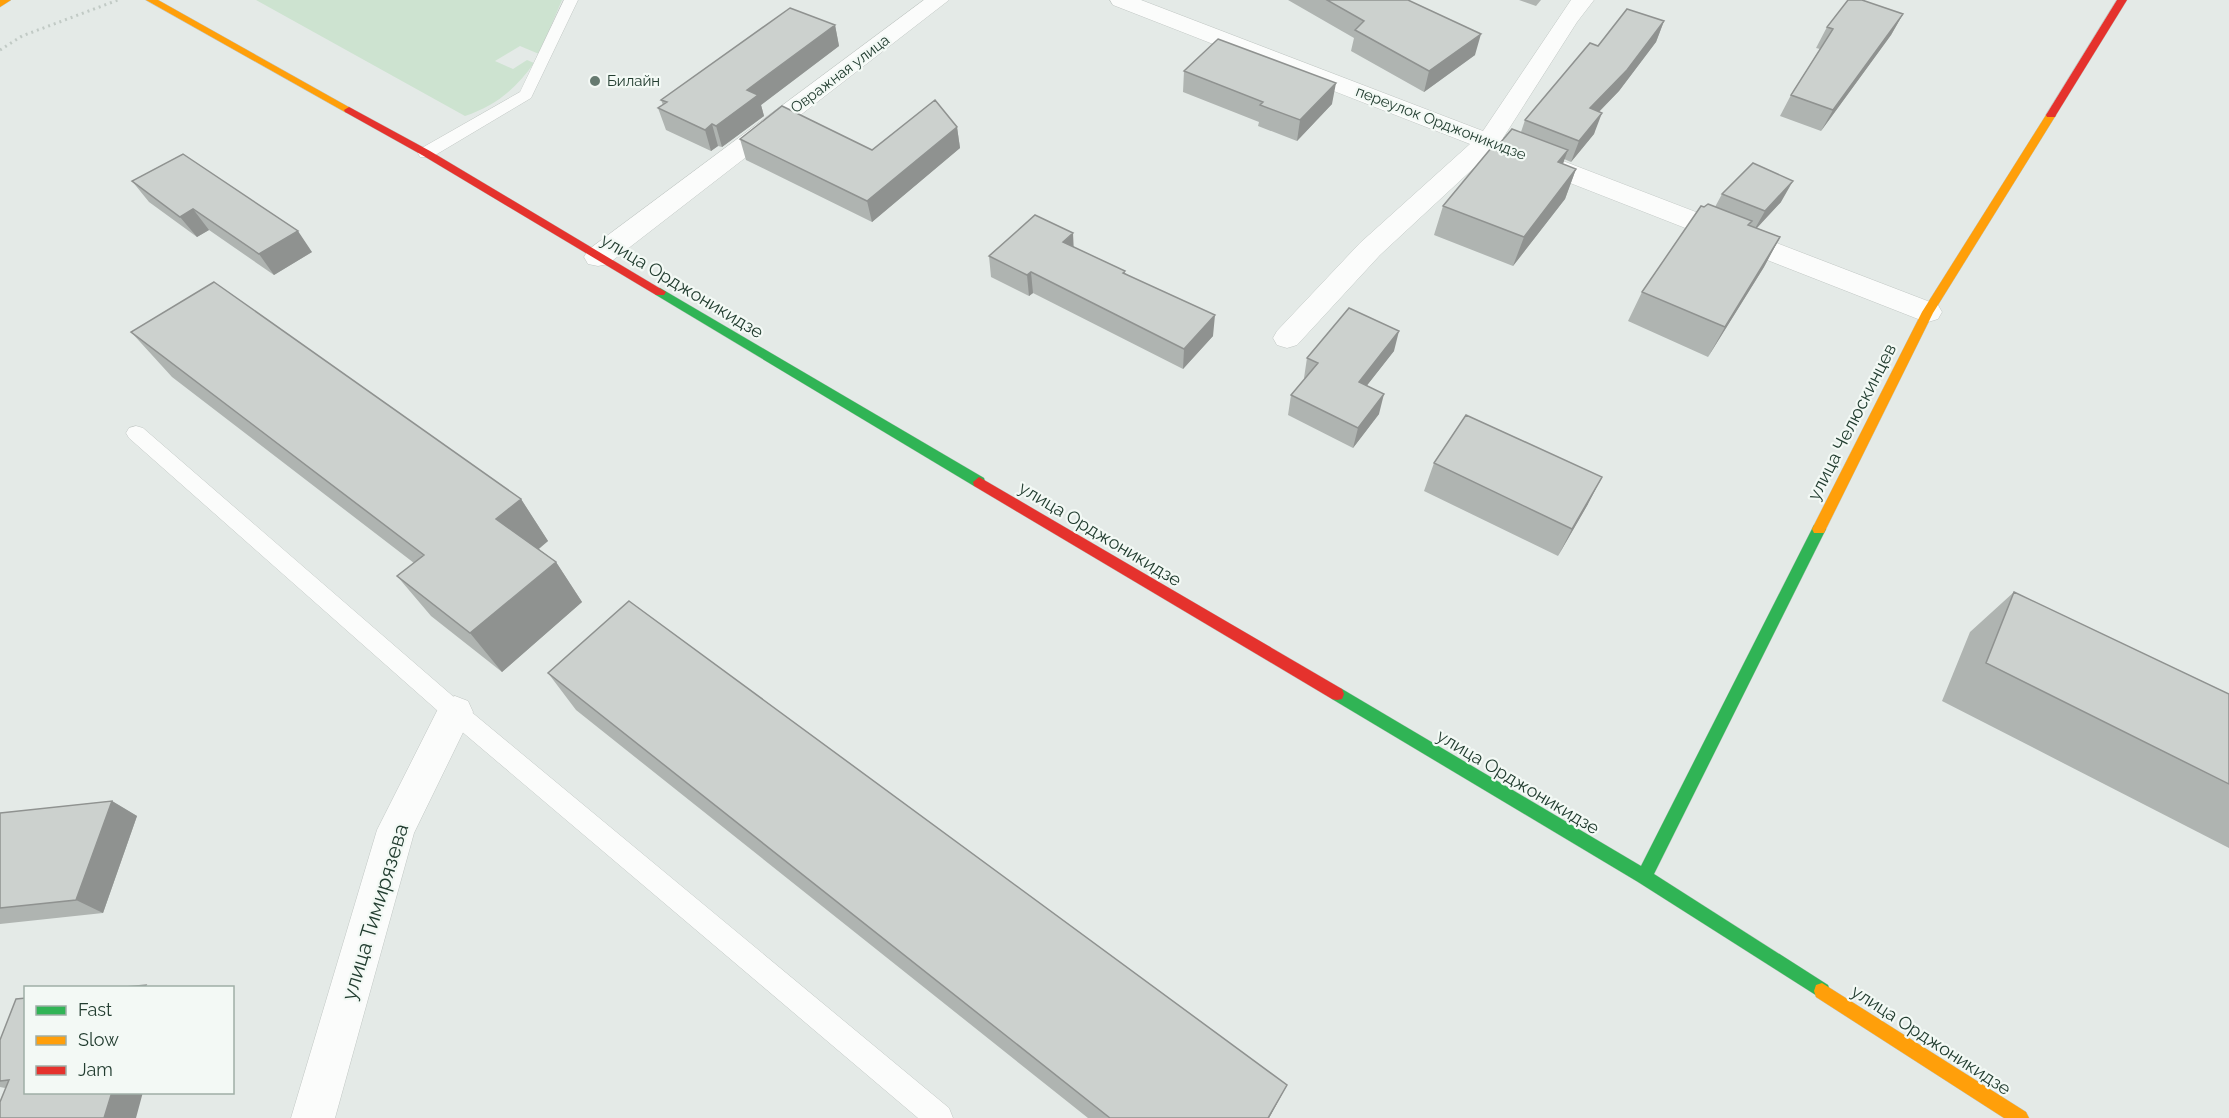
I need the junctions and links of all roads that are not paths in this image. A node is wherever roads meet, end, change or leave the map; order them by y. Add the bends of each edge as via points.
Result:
1 (6, 0) edge
2 (151, 0) edge
3 (571, 0) edge
4 (938, 0) edge
5 (1121, 0) edge
6 (1584, 0) edge
7 (2122, 0) edge
8 (0, 3) edge
9 (1489, 141) junction
10 (426, 153) junction
11 (598, 257) junction
12 (1928, 312) junction
13 (1287, 338) dead end
14 (136, 433) dead end
15 (454, 712) junction
16 (1644, 878) junction
17 (314, 1118) edge
18 (939, 1118) edge
19 (2020, 1118) edge

1 - 8 main road
2 - 10 main road, улица Орджоникидзе
3 - 10 lane via 526,95
4 - 11 street, Овражная улица
5 - 9 street, переулок Орджоникидзе
6 - 9 street
7 - 12 main road, улица Челюскинцев
9 - 12 street, переулок Орджоникидзе
9 - 13 street via 1370,249
10 - 11 main road, улица Орджоникидзе
11 - 16 main road, улица Орджоникидзе
12 - 16 main road, улица Челюскинцев
14 - 15 lane
15 - 17 street, улица Тимирязева via 396,830
15 - 18 lane
16 - 19 main road, улица Орджоникидзе

